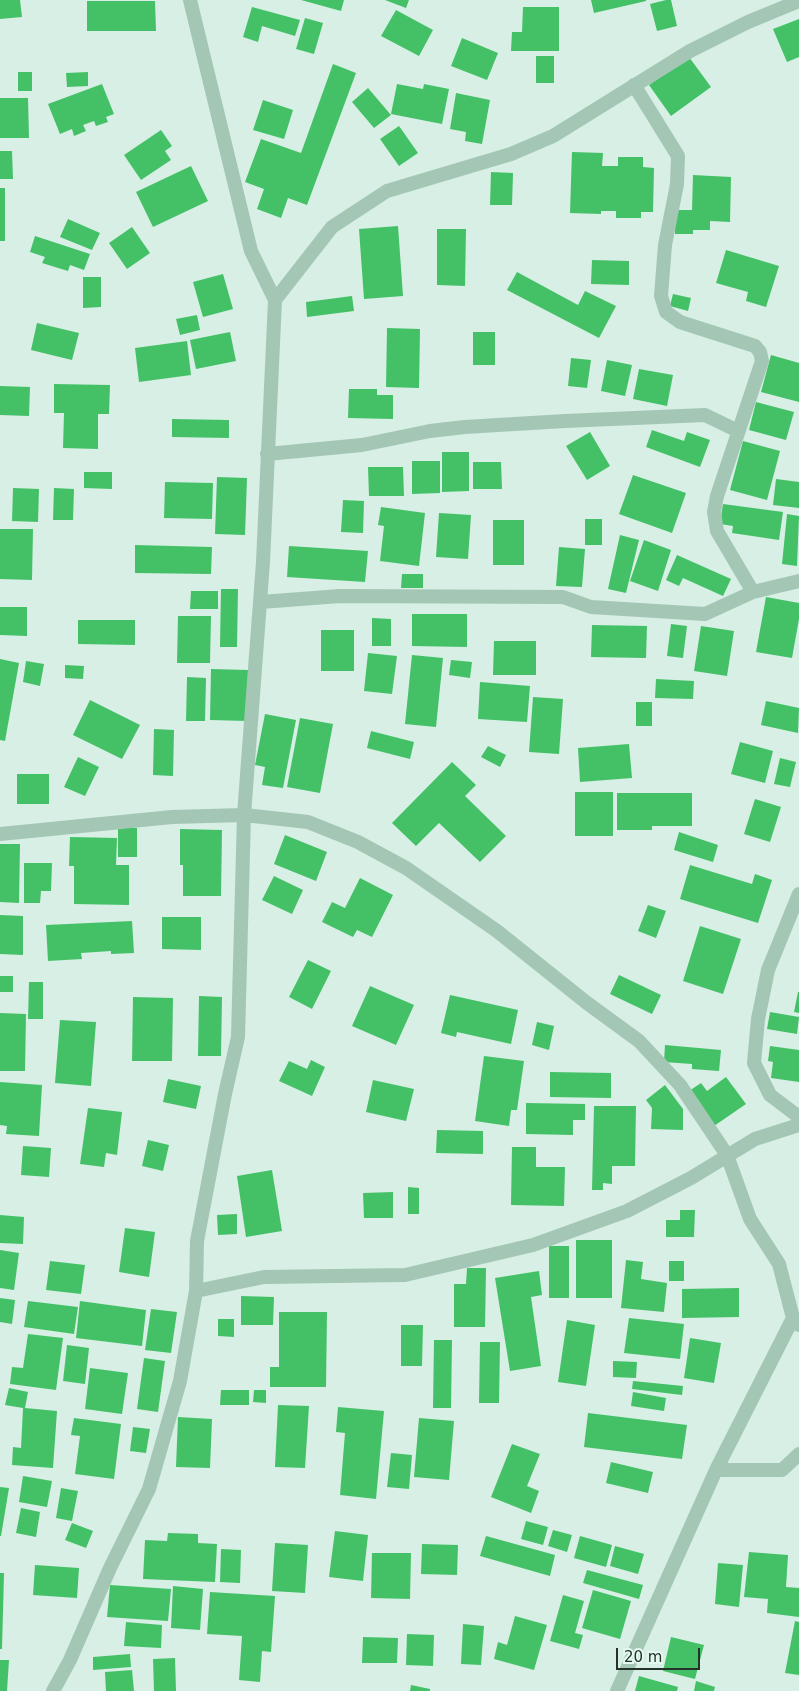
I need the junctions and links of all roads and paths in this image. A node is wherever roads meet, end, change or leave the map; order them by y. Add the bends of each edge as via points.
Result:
1 (190, 0) edge
2 (799, 1) edge
3 (634, 85) junction
4 (274, 300) junction
5 (738, 431) junction
6 (267, 454) junction
7 (799, 581) edge
8 (753, 592) junction
9 (260, 602) junction
10 (244, 816) junction
11 (0, 834) edge
12 (799, 894) edge
13 (799, 1118) edge
14 (799, 1125) edge
15 (727, 1155) junction
16 (196, 1290) junction
17 (796, 1322) edge
18 (799, 1454) edge
19 (716, 1470) junction
20 (53, 1691) edge
21 (617, 1691) edge

1 - 4 street via 252,251
2 - 3 street via 690,50
3 - 4 street via 553,136 511,154 387,191 332,227
3 - 5 street via 678,156 677,184 665,244 662,296 666,312 680,322 755,346 760,352 762,361
4 - 6 street
5 - 6 street via 705,415 565,421 465,427 362,445
5 - 8 street via 714,512 717,531
6 - 9 street
7 - 8 street
8 - 9 street via 705,614 592,607 563,597 340,596
9 - 10 street
10 - 11 street via 172,817
10 - 15 street via 308,822 358,842 406,868 482,921 639,1041 680,1085
10 - 16 street via 238,1037 197,1241
12 - 13 street via 768,970 758,1019 754,1062 770,1095
14 - 15 street via 754,1139
15 - 16 street via 627,1212 533,1245 405,1275 264,1277
15 - 17 street via 750,1219 779,1264
16 - 20 street via 180,1381 148,1489
17 - 19 street
18 - 19 street via 782,1470
19 - 21 street

